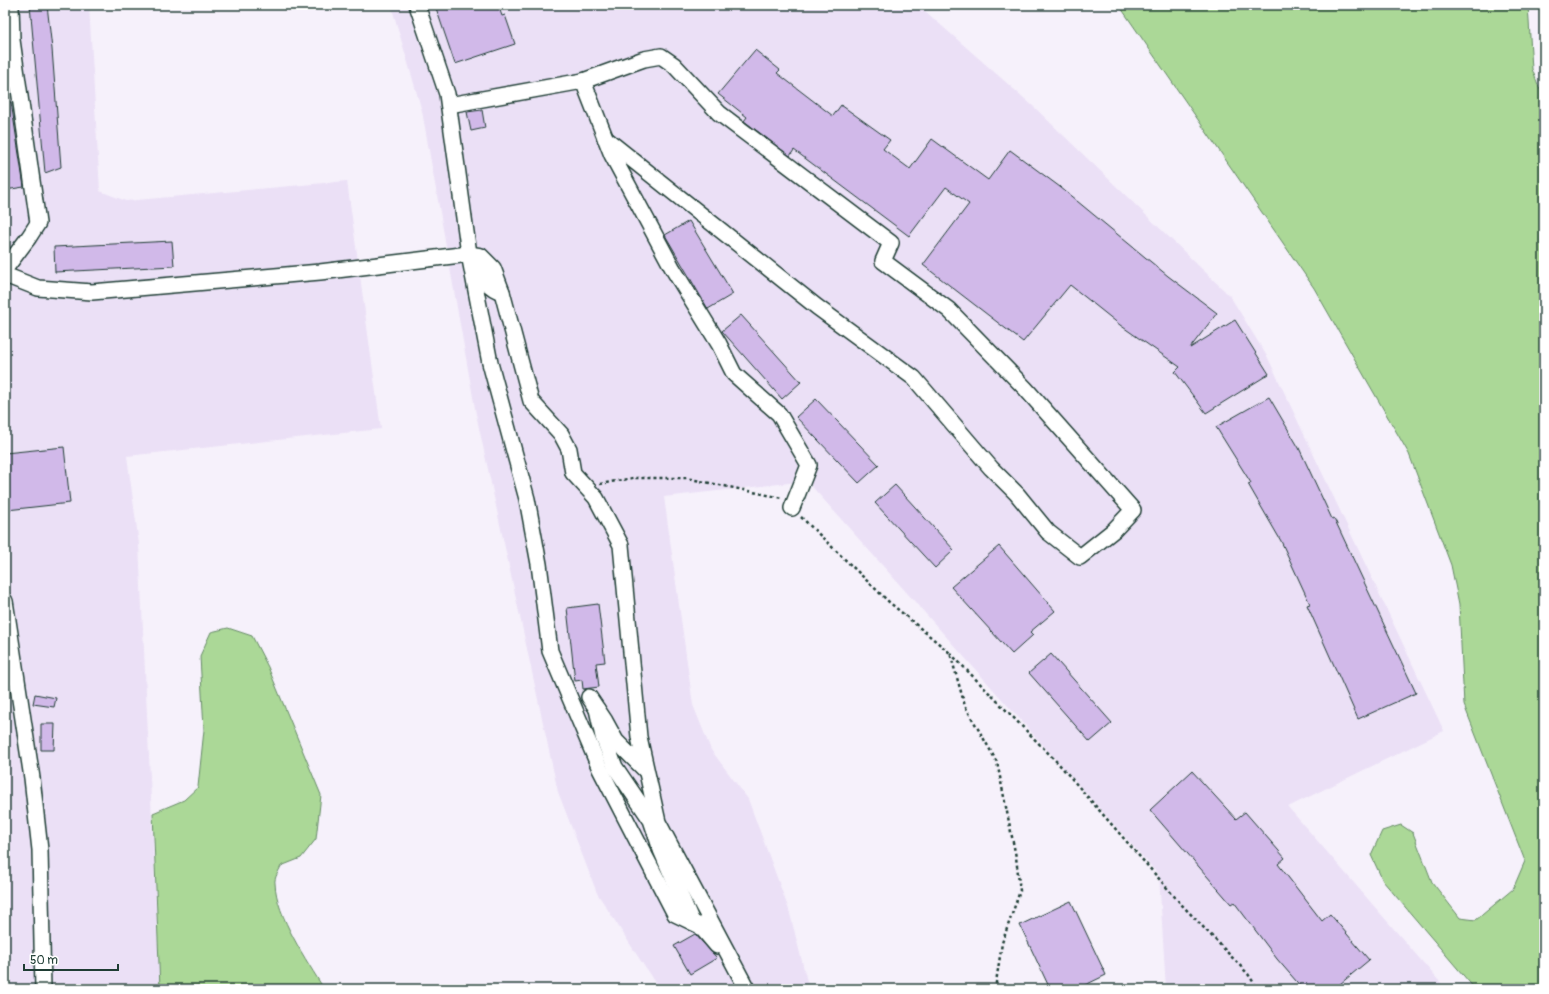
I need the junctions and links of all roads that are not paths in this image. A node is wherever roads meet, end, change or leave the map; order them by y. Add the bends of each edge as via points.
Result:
1 (11, 5) edge
2 (417, 5) edge
3 (583, 81) junction
4 (449, 106) junction
5 (605, 138) junction
6 (469, 254) junction
7 (5, 269) edge
8 (5, 275) edge
9 (792, 508) road end
10 (5, 601) edge
11 (647, 772) junction
12 (692, 922) junction
13 (732, 962) junction
14 (42, 989) edge
15 (747, 989) edge

1 - 7 street via 12,40 38,223 30,238
2 - 4 street
3 - 4 street
3 - 5 street
3 - 5 street via 644,59 661,56 674,65 719,113 891,243 883,261 949,310 1025,388 1133,510 1114,530 1080,556 1048,532 914,378 817,307
4 - 6 street
5 - 9 street via 673,269 719,344 734,374 779,414 809,464
6 - 8 street via 320,272 92,292 38,288
6 - 11 street via 481,256 493,268 502,292 531,401 560,434 569,449 573,473 596,498 621,545 639,737
6 - 12 street via 490,363 527,499 539,564 550,651 600,769 675,914
10 - 14 street via 31,770 40,850
11 - 12 street via 616,741 593,703 616,767 651,820
11 - 13 street via 658,822
12 - 13 street via 700,926
13 - 15 street

